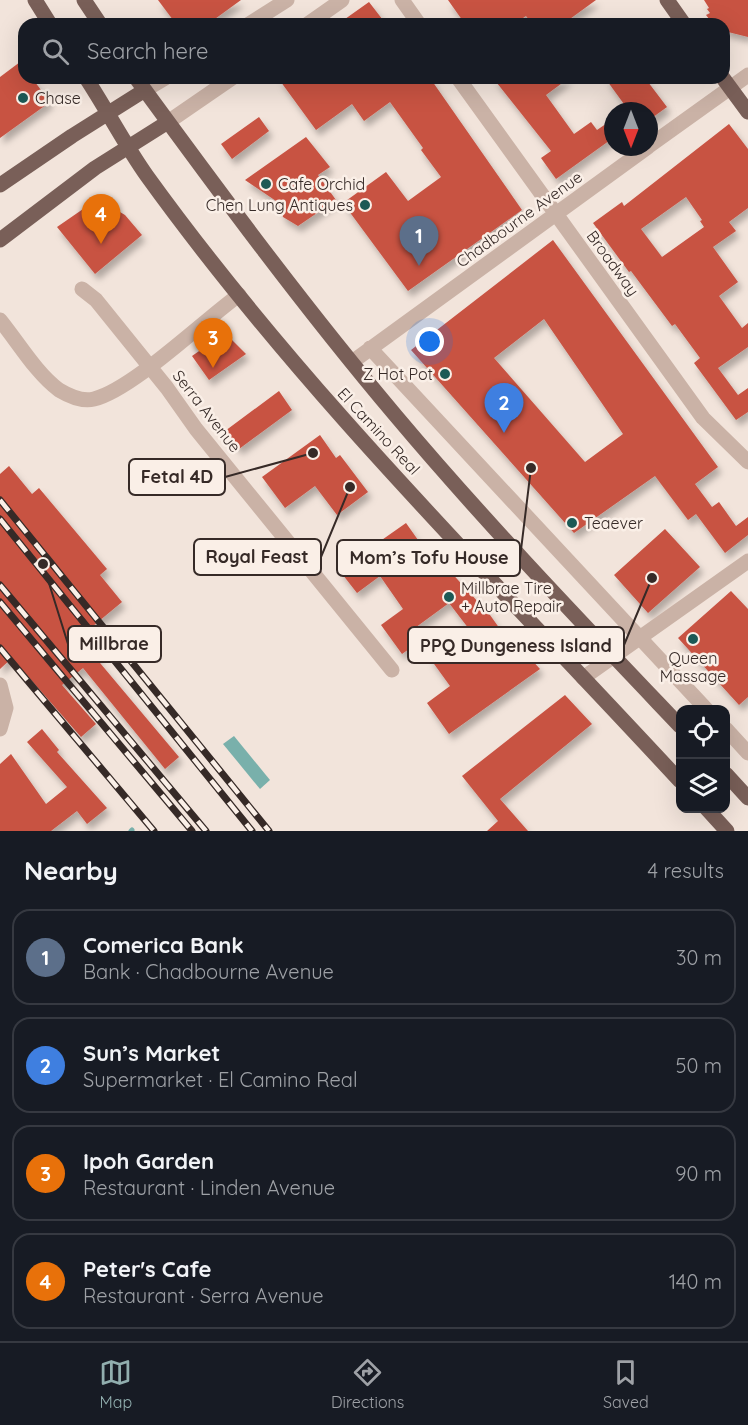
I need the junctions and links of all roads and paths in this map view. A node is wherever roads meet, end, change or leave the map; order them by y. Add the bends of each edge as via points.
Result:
1 (35, 0) edge
2 (84, 0) edge
3 (286, 0) edge
4 (342, 0) edge
5 (402, 0) edge
6 (667, 0) edge
7 (46, 18) edge
8 (96, 18) edge
9 (258, 18) edge
10 (316, 18) edge
11 (415, 18) edge
12 (680, 18) edge
13 (748, 75) edge
14 (730, 82) edge
15 (90, 84) edge
16 (140, 84) edge
17 (223, 84) edge
18 (462, 84) edge
19 (725, 84) edge
20 (727, 84) edge
21 (748, 112) edge
22 (108, 113) junction
23 (168, 122) junction
24 (658, 140) edge
25 (129, 147) junction
26 (637, 156) edge
27 (0, 185) edge
28 (556, 214) junction
29 (0, 240) edge
30 (82, 289) dead end
31 (239, 295) junction
32 (0, 320) edge
33 (370, 348) junction
34 (352, 362) junction
35 (149, 366) junction
36 (748, 462) edge
37 (748, 561) edge
38 (641, 639) junction
39 (615, 655) junction
40 (392, 670) dead end
41 (583, 678) junction
42 (0, 685) edge
43 (702, 705) edge
44 (676, 721) edge
45 (0, 729) edge
46 (730, 733) edge
47 (748, 753) edge
48 (676, 776) edge
49 (730, 778) edge
50 (748, 798) edge
51 (711, 813) edge
52 (727, 831) edge

1 - 7 main road
2 - 8 main road
3 - 9 street
4 - 10 street
5 - 11 street
6 - 12 main road
13 - 14 street, Chadbourne Avenue
15 - 22 main road, El Camino Real
16 - 22 main road
16 - 23 main road, El Camino Real
17 - 23 street
18 - 28 street, Broadway
19 - 24 street, Chadbourne Avenue
20 - 21 main road
22 - 25 main road, El Camino Real
22 - 27 main road
23 - 25 main road
23 - 34 main road, El Camino Real
25 - 29 main road
25 - 31 main road, El Camino Real
26 - 28 street, Chadbourne Avenue
28 - 33 street, Chadbourne Avenue
28 - 36 street, Broadway via 703,418
30 - 35 street, Serra Avenue via 96,300
31 - 35 street
31 - 41 main road, El Camino Real via 326,400
32 - 35 street via 48,380 77,399 93,399
33 - 34 street, Chadbourne Avenue
33 - 38 street
34 - 39 main road, El Camino Real via 441,468
35 - 40 street, Serra Avenue
37 - 38 street
38 - 39 street
38 - 43 street
39 - 41 street
39 - 44 main road, El Camino Real
41 - 48 main road, El Camino Real
42 - 45 street via 6,708
46 - 47 street
49 - 50 main road
51 - 52 main road

